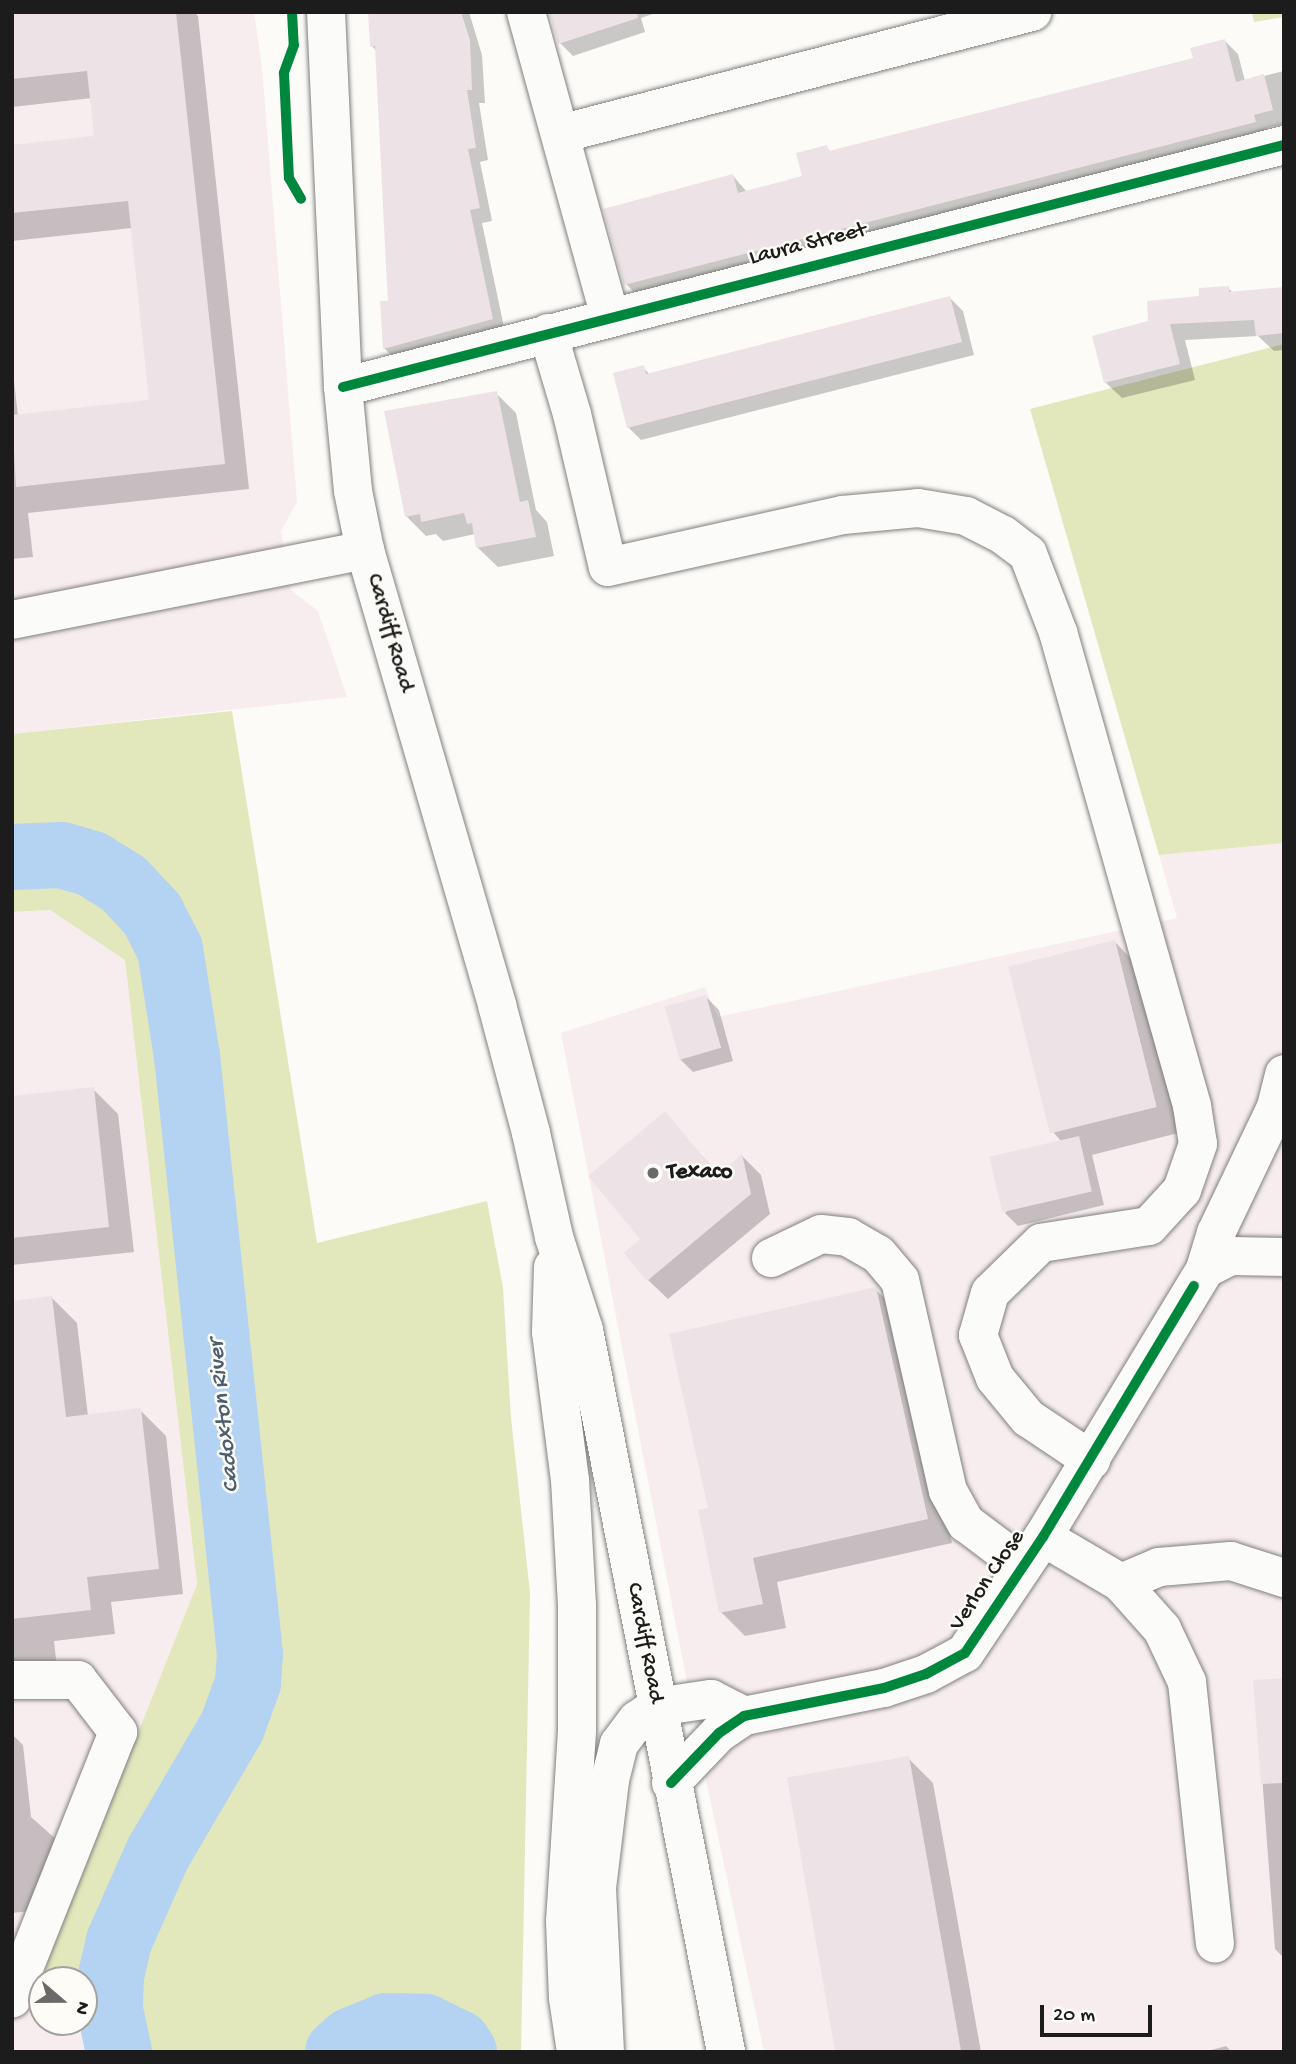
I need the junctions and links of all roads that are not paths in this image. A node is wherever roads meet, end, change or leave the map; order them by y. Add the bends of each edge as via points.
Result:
1 (326, 12) edge
2 (526, 12) edge
3 (1033, 12) edge
4 (560, 134) junction
5 (1284, 145) edge
6 (610, 317) junction
7 (548, 333) junction
8 (343, 387) junction
9 (365, 550) junction
10 (12, 621) edge
11 (1284, 1074) edge
12 (554, 1237) junction
13 (1284, 1257) edge
14 (771, 1258) dead end
15 (1199, 1278) junction
16 (1091, 1460) junction
17 (1033, 1551) junction
18 (1284, 1578) edge
19 (1121, 1583) junction
20 (12, 1680) edge
21 (656, 1707) junction
22 (744, 1716) junction
23 (671, 1783) junction
24 (1215, 1944) dead end
25 (12, 1999) edge
26 (576, 2052) edge
27 (605, 2052) edge
28 (726, 2052) edge

1 - 8 main road, Cardiff Road
2 - 4 main road
3 - 4 main road
4 - 6 main road
5 - 6 main road, Laura Street
6 - 7 main road, Laura Street
7 - 8 main road, Laura Street
7 - 16 main road via 608,567 842,515 918,508 966,516 1028,554 1058,632 1192,1106 1198,1144 1182,1190 1149,1226 1041,1243 990,1293 978,1335 995,1378 1028,1418
8 - 9 main road, Cardiff Road via 353,491
9 - 10 main road
9 - 12 main road, Cardiff Road via 497,1005
11 - 15 main road, Verlon Close via 1276,1107
12 - 21 main road, Cardiff Road via 584,1330
12 - 26 main road, Cardiff Road via 551,1332 570,1480 577,1605 577,1731 565,1921
13 - 15 main road via 1231,1256
14 - 17 main road via 821,1234 848,1237 878,1254 900,1280 948,1491 966,1523
15 - 16 main road, Verlon Close
16 - 17 main road, Verlon Close
17 - 19 main road
17 - 22 main road, Verlon Close via 965,1653 926,1674 884,1688
18 - 19 main road via 1231,1561 1159,1567
19 - 24 main road via 1162,1629 1187,1682
20 - 25 main road via 78,1679 118,1732
21 - 22 main road via 711,1699
21 - 23 main road, Cardiff Road
21 - 27 main road via 637,1720 619,1744 610,1780 597,1888
22 - 23 main road, Verlon Close via 719,1733
23 - 28 main road, Cardiff Road

